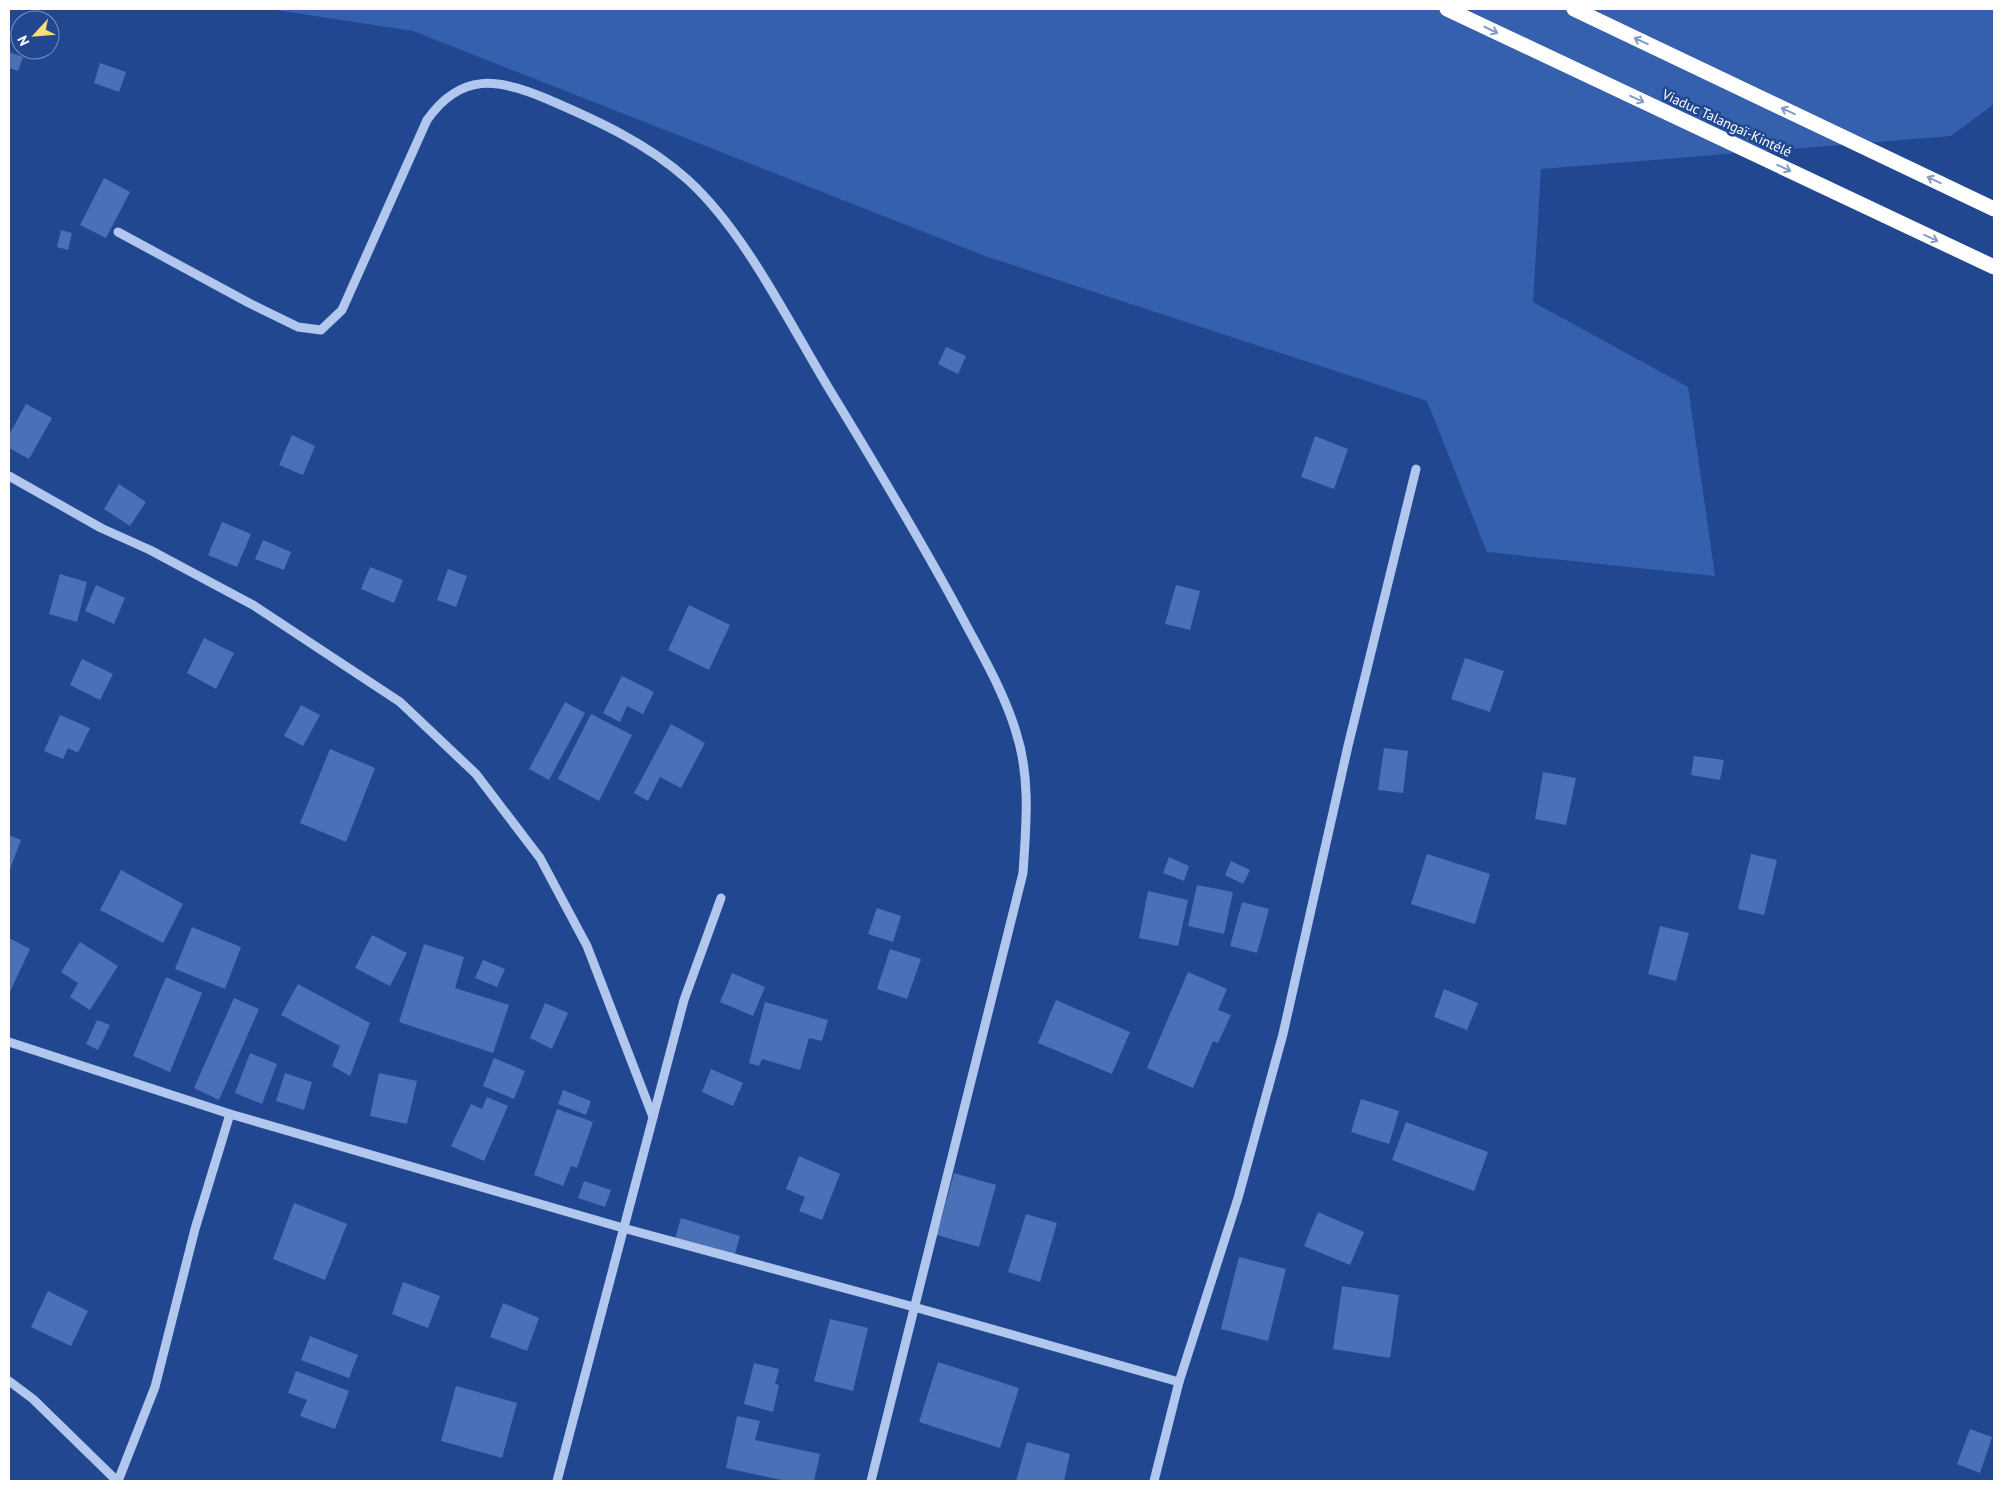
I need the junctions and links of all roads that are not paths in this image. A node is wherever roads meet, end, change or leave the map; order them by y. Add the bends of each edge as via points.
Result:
1 (1446, 9) edge
2 (1574, 9) edge
3 (1994, 209) edge
4 (118, 232) dead end
5 (1994, 267) edge
6 (1416, 469) dead end
7 (9, 476) edge
8 (721, 898) dead end
9 (9, 1042) edge
10 (230, 1114) junction
11 (653, 1117) junction
12 (623, 1228) junction
13 (914, 1307) junction
14 (9, 1381) edge
15 (1179, 1382) junction
16 (118, 1481) edge
17 (557, 1481) edge
18 (871, 1481) edge
19 (1154, 1481) edge

1 -> 5 highway, Viaduc Talangaï-Kintélé
3 -> 2 highway
4 - 13 street via 298,327 321,330 342,310 428,120 450,94 468,85 490,82 519,87 591,118 636,142 688,180 737,237 920,539 995,679 1017,733 1028,802 1023,873
6 - 15 street via 1348,746 1283,1034 1238,1198
7 - 11 street via 101,528 150,550 253,605 400,702 476,774 540,858 587,946
8 - 11 street via 684,1000
9 - 10 street
10 - 12 street
10 - 16 street via 195,1229 155,1387
11 - 12 street
12 - 13 street
12 - 17 street
13 - 15 street
13 - 18 street
14 - 16 street via 33,1399
15 - 19 street

